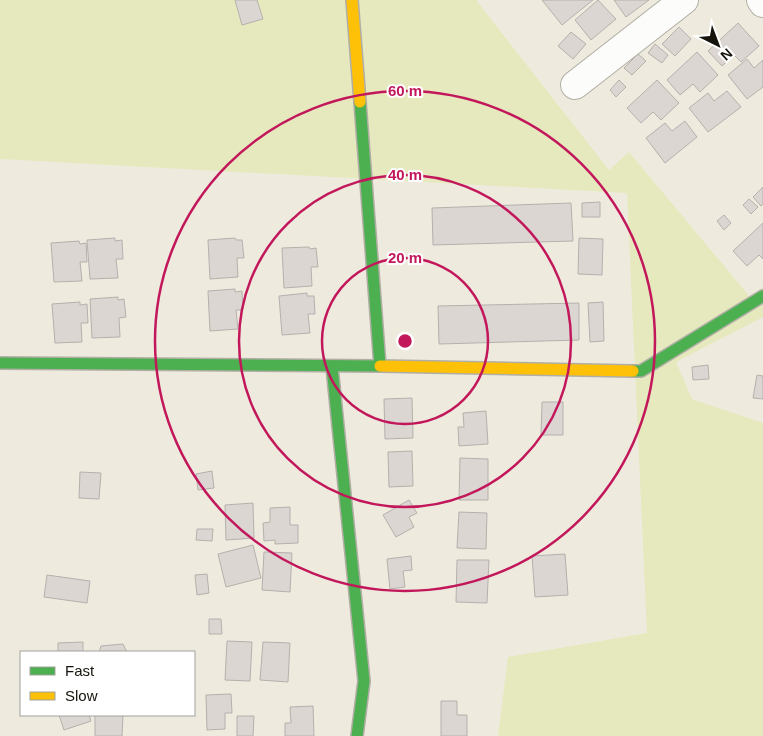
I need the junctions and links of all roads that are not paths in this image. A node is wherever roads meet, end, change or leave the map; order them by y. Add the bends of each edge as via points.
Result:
1 (352, 0) edge
2 (684, 0) edge
3 (575, 85) dead end
4 (763, 296) edge
5 (0, 363) edge
6 (380, 366) junction
7 (332, 367) junction
8 (357, 736) edge

1 - 6 street
2 - 3 street
4 - 6 street via 640,371
5 - 7 street
6 - 7 street
7 - 8 street via 364,681

